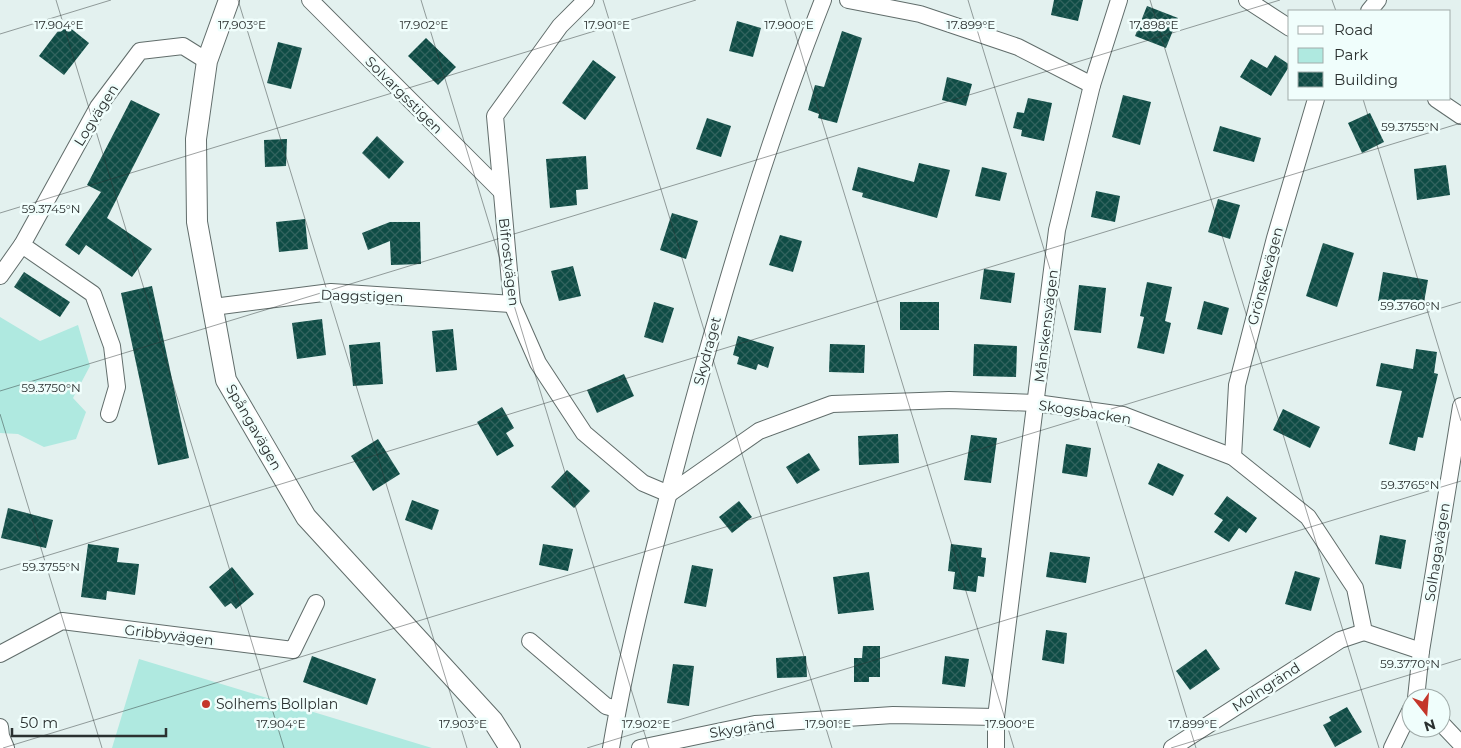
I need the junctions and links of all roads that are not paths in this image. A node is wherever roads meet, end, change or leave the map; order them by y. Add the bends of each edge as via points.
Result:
1 (229, 0) edge
2 (310, 0) edge
3 (586, 0) edge
4 (823, 0) edge
5 (848, 0) edge
6 (1119, 0) edge
7 (1247, 0) edge
8 (1378, 0) edge
9 (1370, 10) edge
10 (1288, 27) edge
11 (208, 61) junction
12 (1092, 85) junction
13 (1316, 100) edge
14 (1437, 100) edge
15 (1461, 116) edge
16 (500, 190) junction
17 (22, 245) junction
18 (0, 276) edge
19 (512, 304) junction
20 (213, 307) junction
21 (1036, 403) junction
22 (1461, 406) edge
23 (109, 414) dead end
24 (1233, 456) junction
25 (669, 494) junction
26 (316, 603) dead end
27 (1364, 632) junction
28 (530, 641) dead end
29 (1420, 651) junction
30 (0, 654) edge
31 (1417, 688) edge
32 (617, 709) junction
33 (996, 717) junction
34 (0, 726) edge
35 (1401, 730) edge
36 (1451, 734) edge
37 (1461, 744) edge
38 (6, 748) edge
39 (510, 748) edge
40 (611, 748) edge
41 (640, 748) edge
42 (996, 748) edge
43 (1172, 748) edge
44 (1392, 748) edge

1 - 11 street, Spångavägen
2 - 16 street, Solvargsstigen
3 - 16 street, Bifrostvägen via 560,26 495,116
4 - 25 street, Skydraget via 790,85 727,276
5 - 12 street via 920,14 1018,47
6 - 12 street, Månskensvägen
7 - 10 street
8 - 9 street
11 - 17 street, Logvägen via 183,46 140,51 98,107
11 - 20 street, Spångavägen via 196,139 197,222
12 - 21 street, Månskensvägen via 1057,230
13 - 24 street, Grönskevägen via 1275,238 1237,385
14 - 15 street
16 - 19 street, Bifrostvägen
17 - 18 street, Logvägen
17 - 23 street via 93,294 112,346 117,387
19 - 20 street, Daggstigen via 331,292
19 - 25 street, Bifrostvägen via 538,363 584,433 643,483
20 - 39 street, Spångavägen via 226,380 306,517 493,720
21 - 24 street, Skogsbacken via 1123,415
21 - 25 street, Skogsbacken via 949,400 832,404 759,431
21 - 33 street, Månskensvägen
22 - 29 street, Solhagavägen
24 - 27 street, Skogsbacken via 1308,517 1355,588
25 - 32 street, Skydraget
26 - 30 street, Gribbyvägen via 294,650 62,622
27 - 29 street
27 - 43 street, Molngränd via 1340,640
28 - 32 street via 606,706
29 - 31 street, Solhagavägen
32 - 40 street, Skydraget
33 - 41 street, Skygränd via 893,715 756,724
33 - 42 street, Månskensvägen
34 - 38 street
35 - 44 street
36 - 37 street

